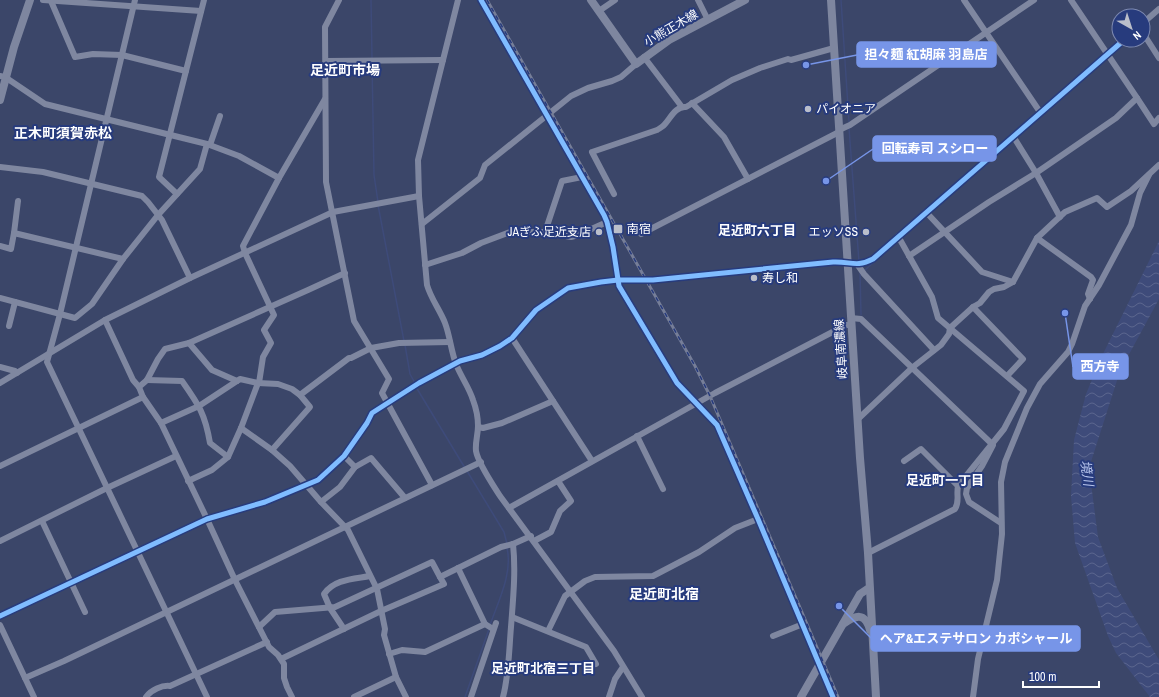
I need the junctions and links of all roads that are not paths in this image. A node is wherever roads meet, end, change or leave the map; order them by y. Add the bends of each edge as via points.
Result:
1 (30, 0) edge
2 (43, 0) edge
3 (135, 0) edge
4 (204, 0) edge
5 (339, 0) edge
6 (458, 0) edge
7 (481, 0) edge
8 (591, 0) edge
9 (615, 0) edge
10 (698, 0) edge
11 (745, 0) edge
12 (831, 0) edge
13 (964, 0) edge
14 (1034, 0) edge
15 (1070, 0) edge
16 (51, 1) junction
17 (133, 7) junction
18 (1159, 9) edge
19 (201, 11) junction
20 (599, 12) junction
21 (1151, 16) edge
22 (708, 20) junction
23 (986, 32) junction
24 (1151, 46) edge
25 (834, 48) junction
26 (1114, 48) edge
27 (1107, 54) junction
28 (122, 55) junction
29 (644, 57) junction
30 (1159, 58) edge
31 (443, 60) junction
32 (326, 61) junction
33 (636, 64) junction
34 (186, 71) junction
35 (3, 77) edge
36 (326, 98) junction
37 (1137, 98) junction
38 (0, 100) edge
39 (692, 103) junction
40 (682, 107) junction
41 (1040, 112) junction
42 (220, 116) dead end
43 (547, 116) junction
44 (1159, 118) edge
45 (106, 119) junction
46 (839, 131) junction
47 (170, 134) junction
48 (1013, 136) junction
49 (209, 145) junction
50 (1159, 165) edge
51 (0, 167) edge
52 (1036, 173) junction
53 (1149, 175) junction
54 (582, 177) junction
55 (280, 178) junction
56 (748, 179) junction
57 (90, 184) junction
58 (177, 194) junction
59 (614, 194) dead end
60 (419, 196) junction
61 (18, 201) dead end
62 (333, 212) junction
63 (926, 212) junction
64 (158, 215) junction
65 (1060, 217) junction
66 (607, 222) junction
67 (422, 224) junction
68 (545, 232) junction
69 (944, 232) junction
70 (14, 233) junction
71 (641, 234) dead end
72 (898, 236) junction
73 (1037, 238) junction
74 (0, 246) edge
75 (75, 249) junction
76 (245, 253) junction
77 (909, 256) junction
78 (122, 259) junction
79 (848, 263) junction
80 (857, 264) junction
81 (425, 265) junction
82 (344, 272) junction
83 (190, 278) junction
84 (618, 280) junction
85 (1013, 282) junction
86 (0, 298) edge
87 (1090, 299) junction
88 (15, 302) junction
89 (271, 307) junction
90 (973, 307) junction
91 (60, 314) junction
92 (105, 320) junction
93 (851, 321) junction
94 (9, 326) dead end
95 (950, 328) junction
96 (512, 338) junction
97 (450, 342) junction
98 (189, 343) junction
99 (371, 348) junction
100 (934, 350) junction
101 (48, 355) junction
102 (456, 364) junction
103 (0, 367) edge
104 (913, 367) junction
105 (17, 373) junction
106 (1008, 376) junction
107 (147, 380) junction
108 (237, 381) junction
109 (0, 383) edge
110 (258, 383) junction
111 (139, 387) junction
112 (300, 395) junction
113 (143, 397) junction
114 (553, 401) junction
115 (387, 403) junction
116 (696, 403) junction
117 (199, 406) junction
118 (858, 419) junction
119 (161, 423) junction
120 (478, 427) junction
121 (79, 428) junction
122 (241, 428) junction
123 (637, 436) junction
124 (993, 445) junction
125 (272, 450) junction
126 (176, 456) junction
127 (344, 456) junction
128 (228, 457) junction
129 (592, 461) junction
130 (904, 461) dead end
131 (481, 462) junction
132 (0, 466) edge
133 (355, 467) junction
134 (188, 481) junction
135 (558, 481) junction
136 (305, 485) junction
137 (432, 485) junction
138 (958, 486) junction
139 (107, 488) junction
140 (663, 489) dead end
141 (405, 498) junction
142 (320, 502) junction
143 (509, 508) junction
144 (207, 518) junction
145 (758, 519) junction
146 (42, 521) junction
147 (1001, 523) junction
148 (344, 527) junction
149 (532, 539) junction
150 (0, 541) edge
151 (513, 544) junction
152 (137, 551) junction
153 (868, 553) junction
154 (458, 568) junction
155 (370, 576) junction
156 (440, 577) junction
157 (235, 580) junction
158 (71, 583) junction
159 (869, 588) junction
160 (377, 589) junction
161 (570, 590) junction
162 (330, 608) junction
163 (381, 611) junction
164 (85, 612) dead end
165 (167, 612) junction
166 (0, 616) edge
167 (512, 617) junction
168 (485, 624) junction
169 (803, 624) junction
170 (842, 624) junction
171 (0, 625) edge
172 (259, 627) junction
173 (344, 629) junction
174 (548, 631) junction
175 (773, 636) dead end
176 (873, 638) junction
177 (267, 642) junction
178 (389, 654) junction
179 (281, 659) junction
180 (596, 664) dead end
181 (819, 664) junction
182 (623, 667) junction
183 (196, 675) junction
184 (396, 677) junction
185 (26, 678) junction
186 (34, 697) edge
187 (146, 697) edge
188 (207, 697) edge
189 (292, 697) edge
190 (354, 697) edge
191 (406, 697) edge
192 (471, 697) edge
193 (503, 697) edge
194 (609, 697) edge
195 (642, 697) edge
196 (801, 697) edge
197 (833, 697) edge
198 (876, 697) edge
199 (973, 697) edge

1 - 35 main road
2 - 16 street
3 - 17 street
4 - 19 street
5 - 32 street via 325,27
6 - 31 street
7 - 43 street
8 - 20 main road
9 - 20 street
10 - 22 street
11 - 22 main road, 小熊正木線
12 - 25 main road, 岐阜南濃線
13 - 23 street
14 - 23 street
15 - 27 street
16 - 17 street
16 - 28 street via 75,57 93,54
17 - 19 street
17 - 28 street
18 - 21 street
19 - 34 street
20 - 33 main road
22 - 29 main road, 小熊正木線
23 - 41 street
23 - 46 street
24 - 30 street
25 - 39 street via 760,68 732,80
25 - 46 main road, 岐阜南濃線
26 - 27 street
27 - 37 street
27 - 41 street
28 - 34 street
28 - 45 street
29 - 33 main road, 小熊正木線
29 - 40 street
31 - 32 street
31 - 60 street via 418,160
32 - 36 street
33 - 43 street via 621,77 577,92
34 - 47 street
35 - 38 main road
35 - 45 street via 45,104
36 - 55 street
36 - 62 street via 326,182
37 - 44 street via 1154,124
37 - 52 street via 1116,118
39 - 40 street
39 - 56 street via 724,137
40 - 59 street via 657,130 592,152
41 - 48 street
42 - 49 street
43 - 54 street
43 - 67 street via 485,166 480,178
45 - 47 street
45 - 57 street
46 - 56 street
46 - 79 main road, 岐阜南濃線
47 - 49 street
47 - 58 street via 159,177
48 - 52 street
48 - 63 street
49 - 55 street via 239,156
49 - 58 street via 200,169
50 - 53 street
51 - 57 street via 43,172
52 - 65 street
52 - 69 street
53 - 65 street via 1131,192 1107,207 1097,198
53 - 87 street via 1140,193 1130,226
54 - 66 street
54 - 68 street via 562,181
55 - 76 street via 243,246
56 - 71 street
57 - 64 street via 142,196
57 - 75 street
58 - 64 street
60 - 62 street
60 - 67 street
61 - 70 street
62 - 76 street
62 - 82 street
63 - 69 street
63 - 72 street
64 - 78 street
64 - 83 street
65 - 73 street
66 - 68 street via 571,237
66 - 84 street
67 - 81 street
68 - 81 street via 510,232 481,242 462,253
69 - 77 street
69 - 85 street via 982,272
70 - 74 street via 11,249
70 - 75 street
72 - 77 street
72 - 80 street via 873,258
73 - 85 street
73 - 87 street via 1091,277 1093,280 1088,294
75 - 78 street
75 - 91 street
76 - 83 street
76 - 89 street
77 - 95 street via 932,296 938,318
78 - 91 street via 92,304 75,318
79 - 80 street
79 - 84 street via 842,261 653,280
79 - 93 main road, 岐阜南濃線
80 - 100 street via 862,273
81 - 97 street via 427,285 446,324
82 - 89 street
82 - 99 street via 354,321
83 - 92 street
84 - 96 street via 568,288 536,310
84 - 116 street via 619,286 677,383
85 - 90 street via 989,292
86 - 88 street
87 - 147 street via 1068,352 1040,384 1016,434 1005,462 1001,482
88 - 91 street
88 - 94 street
89 - 98 street
89 - 110 street via 274,315 264,330 271,343 263,357
90 - 95 street
90 - 106 street via 1022,359
91 - 101 street
92 - 101 street
92 - 111 street via 132,380
93 - 104 street via 861,319
93 - 116 street
93 - 118 main road, 岐阜南濃線
95 - 100 street via 949,334
95 - 106 street
96 - 102 street via 482,355
96 - 114 street
97 - 99 street
97 - 102 street
98 - 107 street via 165,349
98 - 108 street via 212,370
99 - 112 street via 349,358
99 - 115 street via 389,379 382,393
100 - 104 street
101 - 105 street
101 - 121 street via 47,362
102 - 115 street
102 - 120 street via 474,400
103 - 105 street
104 - 118 street
104 - 124 street
105 - 109 street
106 - 124 street via 1024,391 1004,430
107 - 111 street
107 - 117 street via 182,382
108 - 110 street via 240,379
108 - 117 street
110 - 112 street via 278,384
110 - 122 street
111 - 113 street
112 - 125 street via 310,407
113 - 119 street
113 - 121 street
114 - 120 street via 502,423
114 - 129 street
115 - 127 street via 372,413
115 - 137 street
116 - 123 street
116 - 145 street via 717,425
117 - 119 street
117 - 128 street via 210,443
118 - 153 main road, 岐阜南濃線
119 - 126 street
120 - 131 street via 476,452
121 - 132 street
121 - 139 street
122 - 125 street
122 - 128 street
123 - 129 street
123 - 140 street
124 - 138 street
124 - 147 street via 967,488 966,494 969,502
125 - 136 street via 290,466
126 - 134 street
126 - 139 street
127 - 133 street
127 - 136 street via 318,480
128 - 134 street via 212,470
129 - 135 street
130 - 138 street via 921,449
131 - 137 street
131 - 143 street
133 - 141 street via 371,458
133 - 142 street via 340,487
134 - 144 street
135 - 143 street
135 - 149 street via 571,502 560,511 551,532
136 - 142 street
136 - 144 street via 265,502
137 - 141 street
138 - 153 street via 956,509
139 - 146 street
139 - 152 street
141 - 148 street
142 - 148 street
143 - 149 street
144 - 152 street
144 - 157 street
145 - 161 street via 736,528 653,576 595,577
145 - 169 street
146 - 150 street
146 - 158 street
147 - 199 street via 997,580 978,659
148 - 155 street via 348,530
148 - 157 street
149 - 151 street
149 - 161 street
151 - 154 street via 501,547
151 - 167 street
152 - 158 street
152 - 165 street
153 - 159 main road, 岐阜南濃線
154 - 156 street
154 - 168 street
155 - 160 street
155 - 162 street via 339,581 327,589 324,594
156 - 160 street via 432,562
156 - 163 street via 444,584
157 - 165 street
157 - 172 street
158 - 164 street
158 - 166 street
159 - 170 main road via 860,594
159 - 176 main road, 岐阜南濃線
160 - 162 street
160 - 163 street
161 - 174 street
161 - 182 street
162 - 172 street via 275,612
162 - 173 street
163 - 173 street
163 - 178 street
165 - 183 street
165 - 185 street
167 - 174 street
167 - 193 street via 507,681
168 - 178 street via 424,652 402,650
168 - 192 street via 494,626
169 - 175 street
169 - 181 street
170 - 176 main road via 860,616 868,624
170 - 181 main road
171 - 185 street
172 - 177 street
173 - 179 street
174 - 180 street via 586,647
176 - 198 main road, 岐阜南濃線
177 - 179 street
177 - 183 street
178 - 184 street
179 - 189 street via 284,664 284,678
181 - 196 main road
181 - 197 street
182 - 194 street via 615,679
182 - 195 street
183 - 187 street via 149,692
183 - 188 street
184 - 190 street
184 - 191 street
185 - 186 street

